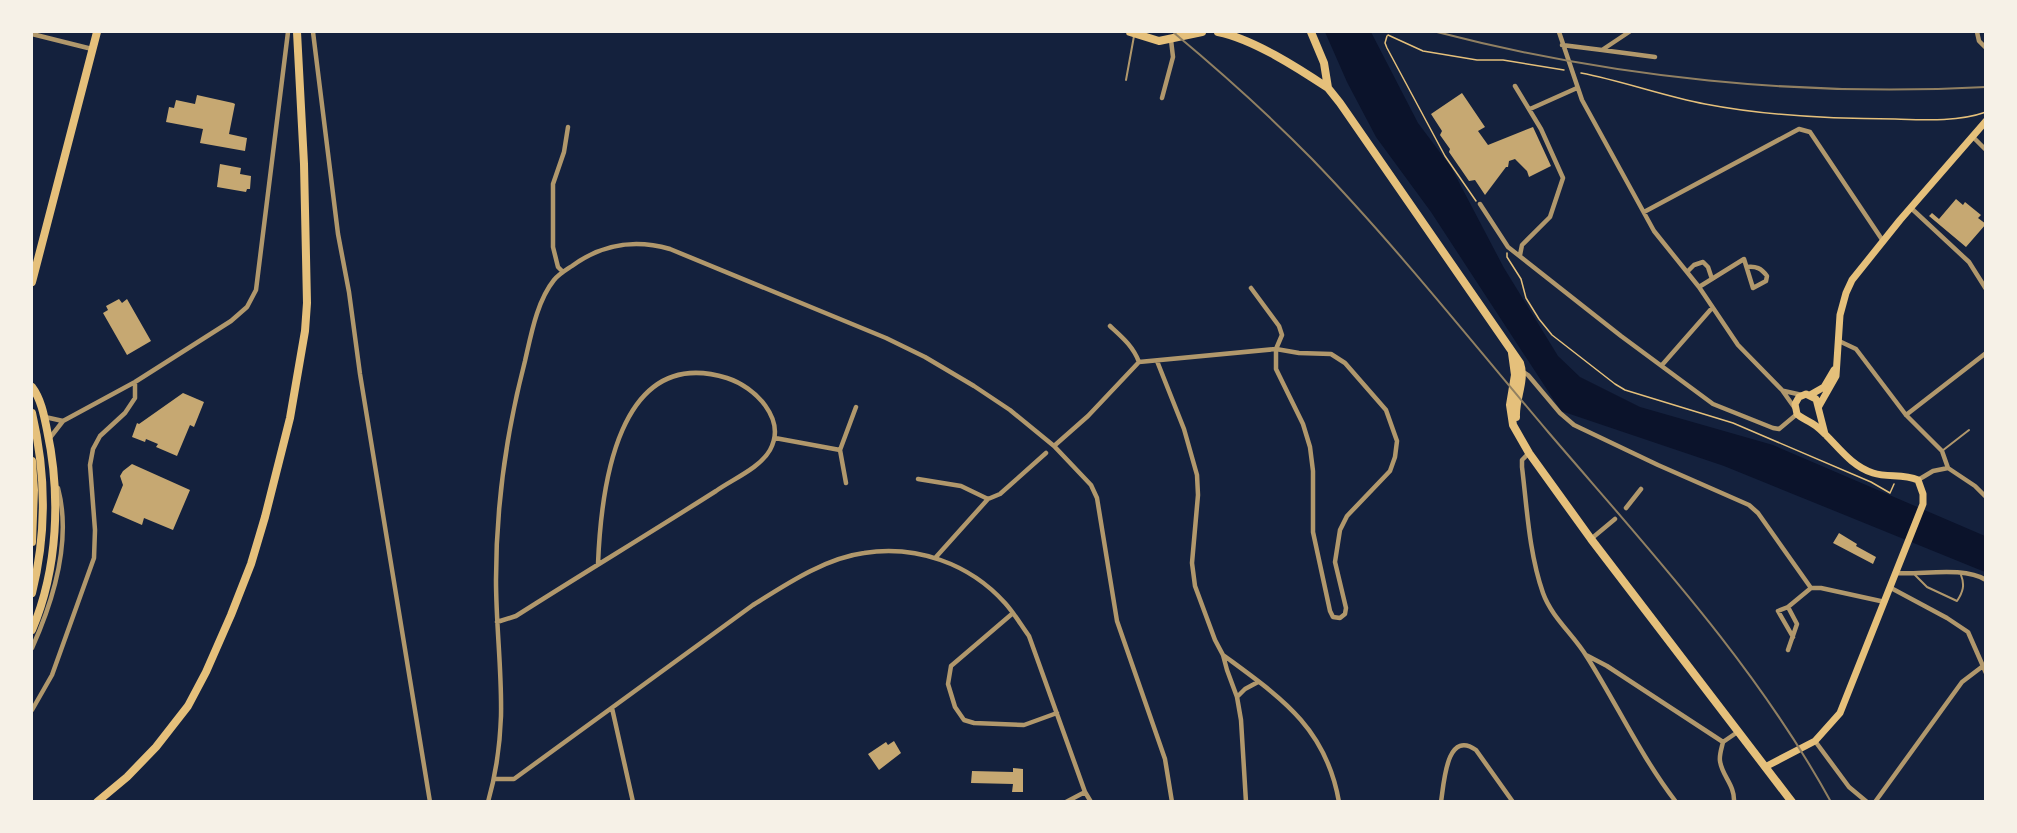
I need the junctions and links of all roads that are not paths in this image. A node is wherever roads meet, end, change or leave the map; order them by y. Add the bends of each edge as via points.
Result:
1 (97, 32) edge
2 (288, 32) edge
3 (297, 32) edge
4 (313, 32) edge
5 (1132, 32) edge
6 (1202, 32) edge
7 (1218, 32) edge
8 (1311, 32) edge
9 (1559, 32) edge
10 (1629, 32) edge
11 (1977, 32) edge
12 (32, 34) edge
13 (1171, 40) junction
14 (1562, 45) junction
15 (1986, 48) edge
16 (92, 49) junction
17 (1602, 50) junction
18 (1655, 57) dead end
19 (1324, 63) junction
20 (1310, 76) junction
21 (1126, 81) dead end
22 (1515, 86) dead end
23 (1328, 88) junction
24 (1577, 88) junction
25 (1162, 98) dead end
26 (1530, 109) junction
27 (1986, 121) edge
28 (568, 127) dead end
29 (1972, 136) junction
30 (1986, 150) edge
31 (1480, 204) road end
32 (1911, 208) junction
33 (1644, 212) junction
34 (1883, 241) junction
35 (1520, 255) junction
36 (1748, 267) junction
37 (563, 272) junction
38 (1687, 272) junction
39 (1712, 279) junction
40 (32, 282) edge
41 (1699, 287) junction
42 (1251, 288) dead end
43 (1986, 289) edge
44 (1712, 308) junction
45 (1110, 326) dead end
46 (1839, 341) junction
47 (1276, 349) junction
48 (1986, 353) edge
49 (1139, 362) junction
50 (1157, 362) junction
51 (1662, 365) junction
52 (1836, 367) junction
53 (1518, 371) junction
54 (135, 382) junction
55 (33, 389) edge
56 (1782, 390) junction
57 (1806, 395) junction
58 (856, 407) dead end
59 (1819, 408) junction
60 (1795, 411) junction
61 (32, 413) edge
62 (1906, 415) junction
63 (44, 417) junction
64 (1807, 419) junction
65 (63, 421) junction
66 (1969, 430) dead end
67 (1825, 434) junction
68 (775, 438) junction
69 (49, 439) junction
70 (1054, 446) junction
71 (840, 450) junction
72 (1942, 451) junction
73 (1046, 453) dead end
74 (1529, 453) junction
75 (32, 461) edge
76 (1948, 468) junction
77 (53, 470) junction
78 (918, 479) dead end
79 (1918, 480) junction
80 (846, 483) dead end
81 (1641, 489) dead end
82 (1986, 497) edge
83 (988, 499) junction
84 (1626, 508) dead end
85 (1615, 519) dead end
86 (1591, 539) junction
87 (32, 542) edge
88 (936, 557) junction
89 (598, 564) junction
90 (1959, 572) junction
91 (1896, 573) junction
92 (1915, 575) junction
93 (1986, 580) edge
94 (1811, 588) junction
95 (1891, 588) junction
96 (32, 593) edge
97 (1885, 602) junction
98 (1788, 607) junction
99 (1013, 613) junction
100 (497, 622) junction
101 (32, 630) edge
102 (1793, 637) junction
103 (32, 648) edge
104 (1788, 650) dead end
105 (1223, 655) junction
106 (1586, 655) junction
107 (1983, 666) junction
108 (1986, 673) edge
109 (1258, 682) junction
110 (1238, 697) junction
111 (612, 708) junction
112 (32, 710) edge
113 (1056, 713) junction
114 (1739, 731) junction
115 (1815, 741) junction
116 (1723, 742) junction
117 (1765, 767) junction
118 (494, 779) junction
119 (1085, 792) junction
120 (97, 801) edge
121 (430, 801) edge
122 (488, 801) edge
123 (633, 801) edge
124 (1066, 801) edge
125 (1091, 801) edge
126 (1172, 801) edge
127 (1246, 801) edge
128 (1339, 801) edge
129 (1442, 801) edge
130 (1513, 801) edge
131 (1676, 801) edge
132 (1734, 801) edge
133 (1792, 801) edge
134 (1867, 801) edge
135 (1875, 801) edge

1 - 16 main road
2 - 54 street via 256,290 247,307 231,321
3 - 120 main road via 307,303 290,418 252,564 188,706 168,734 127,777
4 - 121 street via 338,234
5 - 13 main road via 1159,41
5 - 21 lane
6 - 13 main road
7 - 20 main road via 1269,53
8 - 19 main road
9 - 14 street
10 - 17 street
11 - 15 street
12 - 16 street
13 - 25 street via 1173,57
14 - 17 street
14 - 24 street
16 - 40 main road
17 - 18 street
19 - 20 main road
19 - 23 main road
20 - 23 main road
22 - 26 street
23 - 53 main road via 1512,353
24 - 26 street
24 - 33 street
26 - 35 street via 1563,178 1550,217 1522,245
27 - 29 main road
28 - 37 street via 553,184 553,247
29 - 30 street
29 - 32 main road
31 - 35 street via 1508,247
32 - 34 main road
32 - 43 street via 1970,262
33 - 34 street via 1799,129 1810,132
33 - 38 street
34 - 46 main road via 1846,293
35 - 51 street
36 - 36 street via 1753,288 1766,281 1762,269
36 - 39 street via 1744,259
37 - 70 street via 596,251 618,245 654,244 670,249 925,357 1010,410
37 - 100 street via 538,312 508,428 498,515
38 - 39 street via 1703,262
38 - 41 street
39 - 41 street
41 - 44 street
42 - 47 street via 1279,326 1282,335
44 - 51 street
44 - 56 street via 1738,345
45 - 49 street via 1136,352
46 - 52 main road
46 - 62 street via 1856,349
47 - 47 street via 1331,354 1345,363 1386,410 1397,441 1390,471 1347,516 1340,530 1335,562 1346,608 1340,618 1330,611 1313,532 1310,447 1276,369
47 - 50 street
48 - 62 street
49 - 50 street
49 - 70 street
50 - 105 street via 1194,463 1198,495 1192,562 1195,586
51 - 60 street via 1713,404 1773,428 1779,429
52 - 57 main road via 1824,387
52 - 59 main road via 1834,382
53 - 74 main road via 1510,405 1513,425
53 - 94 street via 1574,425 1749,505
54 - 65 street
54 - 112 street via 135,398 93,448 90,465 94,558 51,675
55 - 63 highway
56 - 57 street
56 - 60 street
57 - 59 main road via 1816,399
57 - 60 main road via 1796,400
58 - 71 street
59 - 64 main road via 1815,416
59 - 67 main road
60 - 64 main road
61 - 96 highway via 43,490 42,542
62 - 72 street
63 - 65 street
63 - 69 highway
64 - 67 main road
65 - 69 street
66 - 72 lane
67 - 79 main road via 1866,470
68 - 71 street
68 - 89 street via 762,461
68 - 89 street via 771,414 764,403 735,381 696,374 664,380 646,393 621,430 605,494
69 - 77 highway
70 - 126 street via 1091,485 1097,498 1117,621 1165,759
71 - 80 street
72 - 76 street
73 - 83 street via 1000,494
74 - 86 main road
74 - 106 street via 1522,466 1539,582 1557,619
75 - 87 highway
76 - 79 street
76 - 82 street
77 - 101 highway via 53,547
77 - 103 street via 63,520 62,548
78 - 83 street via 961,486
79 - 91 main road via 1923,494 1921,507
81 - 84 street
83 - 88 street
85 - 86 street
86 - 114 main road
88 - 99 street via 986,585
88 - 111 street via 904,551 864,552 814,570 753,605
89 - 100 street via 516,616
90 - 92 street
90 - 92 lane via 1964,582 1957,601 1928,587
90 - 93 street
91 - 92 street
91 - 95 main road
94 - 97 street
94 - 98 street
95 - 97 main road
95 - 107 street via 1968,632
97 - 115 main road via 1840,713
98 - 102 street via 1797,624
98 - 102 street via 1778,611
99 - 113 street via 1029,636
99 - 113 street via 951,666 948,684 955,707 964,720 975,723 1024,724
100 - 118 street via 501,720
102 - 104 street
105 - 109 street
105 - 110 street
106 - 116 street
106 - 131 street via 1652,771
107 - 108 street
107 - 135 street via 1962,682
109 - 110 street
109 - 128 street via 1286,704 1312,733 1333,776
110 - 127 street
111 - 118 street via 514,779
111 - 123 street
113 - 119 street
114 - 116 street
114 - 117 main road
115 - 117 main road
115 - 134 street via 1849,787
116 - 132 street via 1719,760 1732,785
117 - 133 main road
118 - 122 street
119 - 124 street
119 - 125 street
129 - 130 street via 1449,758 1464,745 1476,750

